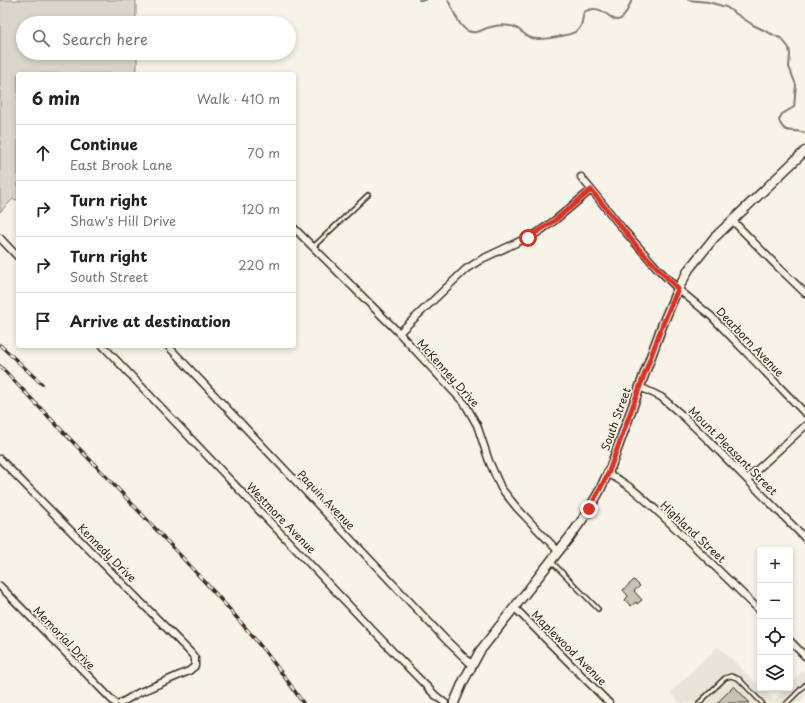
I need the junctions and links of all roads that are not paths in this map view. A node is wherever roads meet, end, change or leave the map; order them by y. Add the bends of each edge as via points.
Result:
1 (805, 151) edge
2 (581, 177) dead end
3 (591, 190) junction
4 (368, 195) dead end
5 (732, 220) junction
6 (296, 230) edge
7 (0, 238) edge
8 (313, 247) junction
9 (16, 255) edge
10 (678, 289) junction
11 (805, 293) edge
12 (399, 333) junction
13 (105, 348) edge
14 (170, 348) edge
15 (640, 387) junction
16 (805, 413) edge
17 (805, 426) edge
18 (0, 458) edge
19 (608, 474) junction
20 (747, 479) junction
21 (805, 538) edge
22 (558, 551) junction
23 (550, 561) junction
24 (0, 586) edge
25 (514, 607) junction
26 (757, 608) edge
27 (598, 609) dead end
28 (793, 644) edge
29 (805, 656) edge
30 (472, 665) junction
31 (805, 685) edge
32 (115, 703) edge
33 (121, 703) edge
34 (445, 703) edge
35 (454, 703) edge
36 (609, 703) edge
37 (699, 703) edge
38 (762, 703) edge
39 (787, 703) edge

1 - 5 street, South Street
2 - 3 street, Dearborn Avenue
3 - 10 street, Dearborn Avenue via 640,250
3 - 12 street via 537,233 466,269
4 - 8 lane
5 - 10 street, South Street via 695,260
5 - 11 street
6 - 8 street, McKenney Drive
7 - 9 street
8 - 12 street, McKenney Drive
10 - 15 street, South Street
10 - 16 street, Dearborn Avenue via 711,316
12 - 22 street, McKenney Drive via 465,404 477,425 501,488
13 - 34 street, Westmore Avenue via 399,658
14 - 30 street, Paquin Avenue
15 - 19 street, South Street
15 - 20 street, Mount Pleasant Street via 673,407
17 - 20 street
18 - 33 street, Kennedy Drive via 195,658 196,664 189,671
19 - 22 street, South Street via 589,509
19 - 26 street, Highland Street via 637,492
20 - 21 street, Mount Pleasant Street
22 - 23 street, South Street
23 - 25 street, South Street
23 - 27 lane
24 - 32 street, Memorial Drive
25 - 30 street, South Street
25 - 36 street, Maplewood Avenue
28 - 29 street
30 - 35 street, South Street
31 - 39 lane
37 - 38 lane via 725,678 732,676

